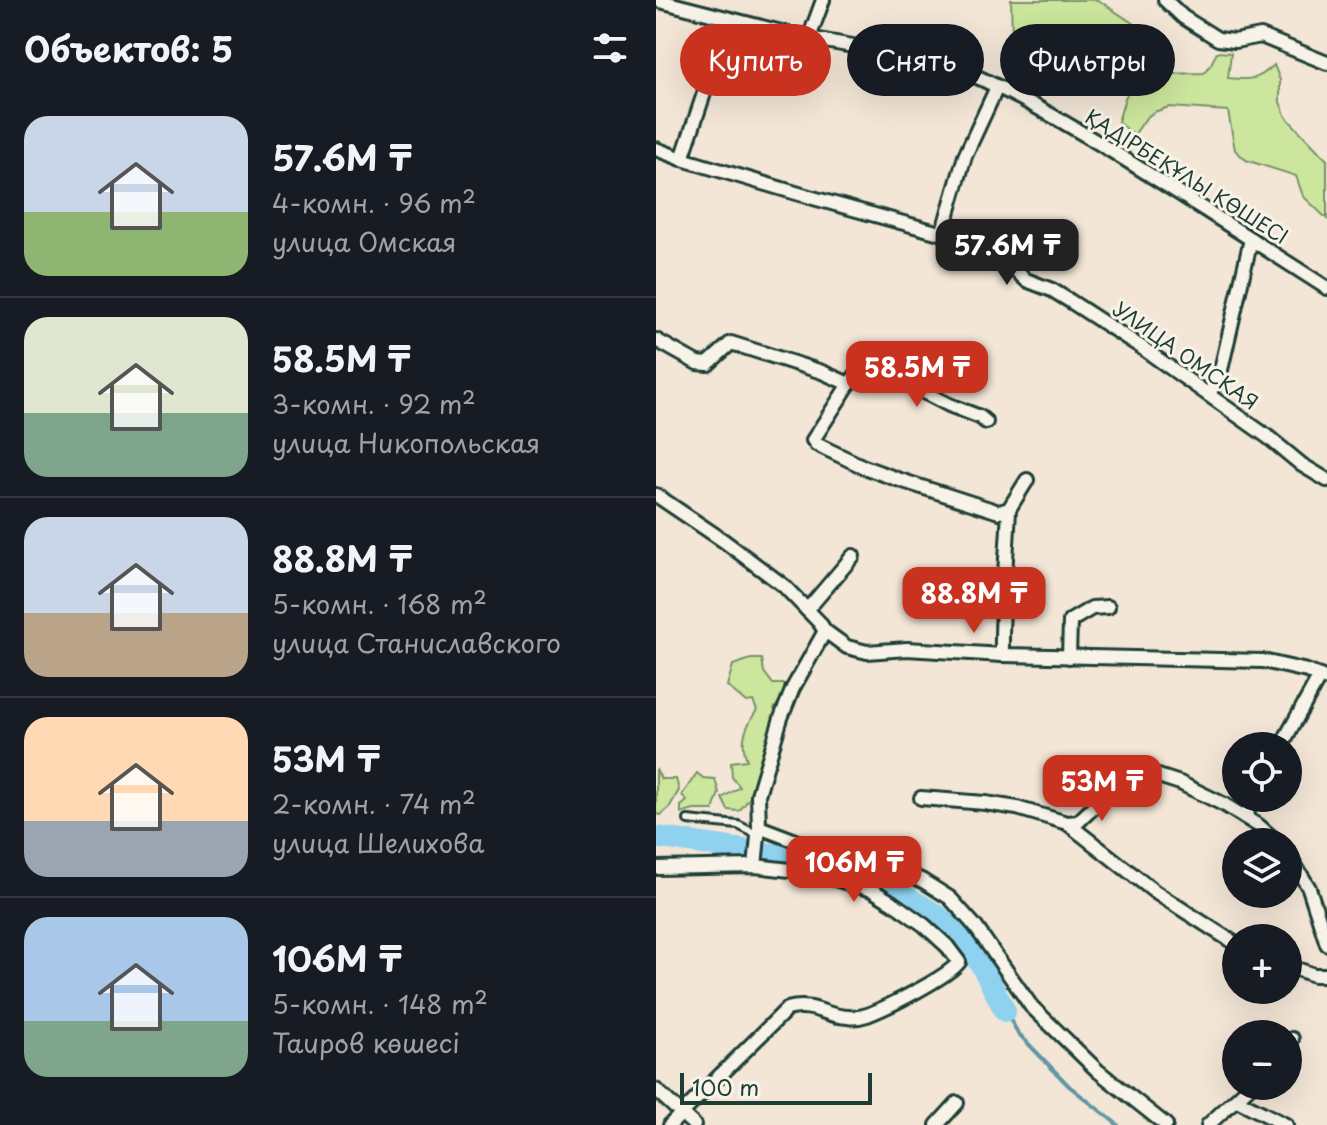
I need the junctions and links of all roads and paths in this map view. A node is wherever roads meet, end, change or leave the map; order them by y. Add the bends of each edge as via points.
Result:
1 (823, 0) edge
2 (1165, 0) edge
3 (660, 1) edge
4 (729, 19) junction
5 (750, 24) edge
6 (814, 24) edge
7 (831, 42) edge
8 (1327, 63) edge
9 (997, 87) junction
10 (656, 149) edge
11 (682, 159) junction
12 (942, 234) junction
13 (1251, 239) junction
14 (1327, 288) edge
15 (656, 340) edge
16 (849, 384) junction
17 (1209, 395) junction
18 (986, 422) dead end
19 (1027, 480) dead end
20 (1327, 480) edge
21 (656, 495) edge
22 (1009, 509) junction
23 (853, 556) dead end
24 (1108, 607) dead end
25 (807, 610) junction
26 (825, 631) junction
27 (1002, 655) junction
28 (1069, 657) junction
29 (1324, 677) edge
30 (1290, 732) edge
31 (921, 798) dead end
32 (1247, 812) edge
33 (1245, 817) junction
34 (688, 820) dead end
35 (1067, 823) junction
36 (1261, 828) edge
37 (757, 846) junction
38 (656, 868) edge
39 (1302, 877) edge
40 (1222, 935) edge
41 (1327, 944) edge
42 (1302, 971) edge
43 (1327, 975) edge
44 (656, 1090) edge
45 (1237, 1100) joint
46 (957, 1103) dead end
47 (681, 1113) junction
48 (670, 1125) edge
49 (694, 1125) edge
50 (937, 1125) edge
51 (1166, 1125) edge
52 (1208, 1125) edge
53 (1286, 1125) edge

1 - 6 street
2 - 8 street via 1218,39 1261,36
3 - 4 street, ҚАДІРБЕКҰЛЫ КӨШЕСІ
4 - 5 street, ҚАДІРБЕКҰЛЫ КӨШЕСІ
4 - 11 street
7 - 9 street, ҚАДІРБЕКҰЛЫ КӨШЕСІ via 942,62
9 - 12 street via 965,156
9 - 13 street, ҚАДІРБЕКҰЛЫ КӨШЕСІ via 1064,122
10 - 11 street, УЛИЦА ОМСКАЯ
11 - 12 street, УЛИЦА ОМСКАЯ
12 - 17 street, УЛИЦА ОМСКАЯ via 981,247
13 - 14 street, ҚАДІРБЕКҰЛЫ КӨШЕСІ
13 - 17 street via 1221,370
15 - 16 street via 708,364 731,343
16 - 18 street via 864,365 875,367
16 - 22 street via 813,440 816,444 897,479 999,512
17 - 20 street, УЛИЦА ОМСКАЯ
19 - 22 street
21 - 25 street via 784,586
22 - 27 street
23 - 25 street
24 - 28 street via 1092,608 1070,621
25 - 26 street
26 - 27 street via 847,647 867,652
26 - 37 street via 781,718 758,795
27 - 28 street
28 - 29 street via 1263,661
29 - 30 street
31 - 35 street via 1017,808
32 - 33 street
33 - 35 street via 1149,773 1125,780 1078,822
33 - 36 street
34 - 37 lane via 738,825
35 - 40 street via 1155,892
37 - 38 street via 733,867
37 - 47 street via 790,870 872,890 947,946 958,965 864,1016 850,1018 799,1006 787,1009
37 - 51 street via 805,844 897,869 950,898 1031,1006 1098,1071
39 - 41 street
42 - 43 street
44 - 47 street
45 - 52 street
45 - 53 street
46 - 50 street
47 - 48 street
47 - 49 street

